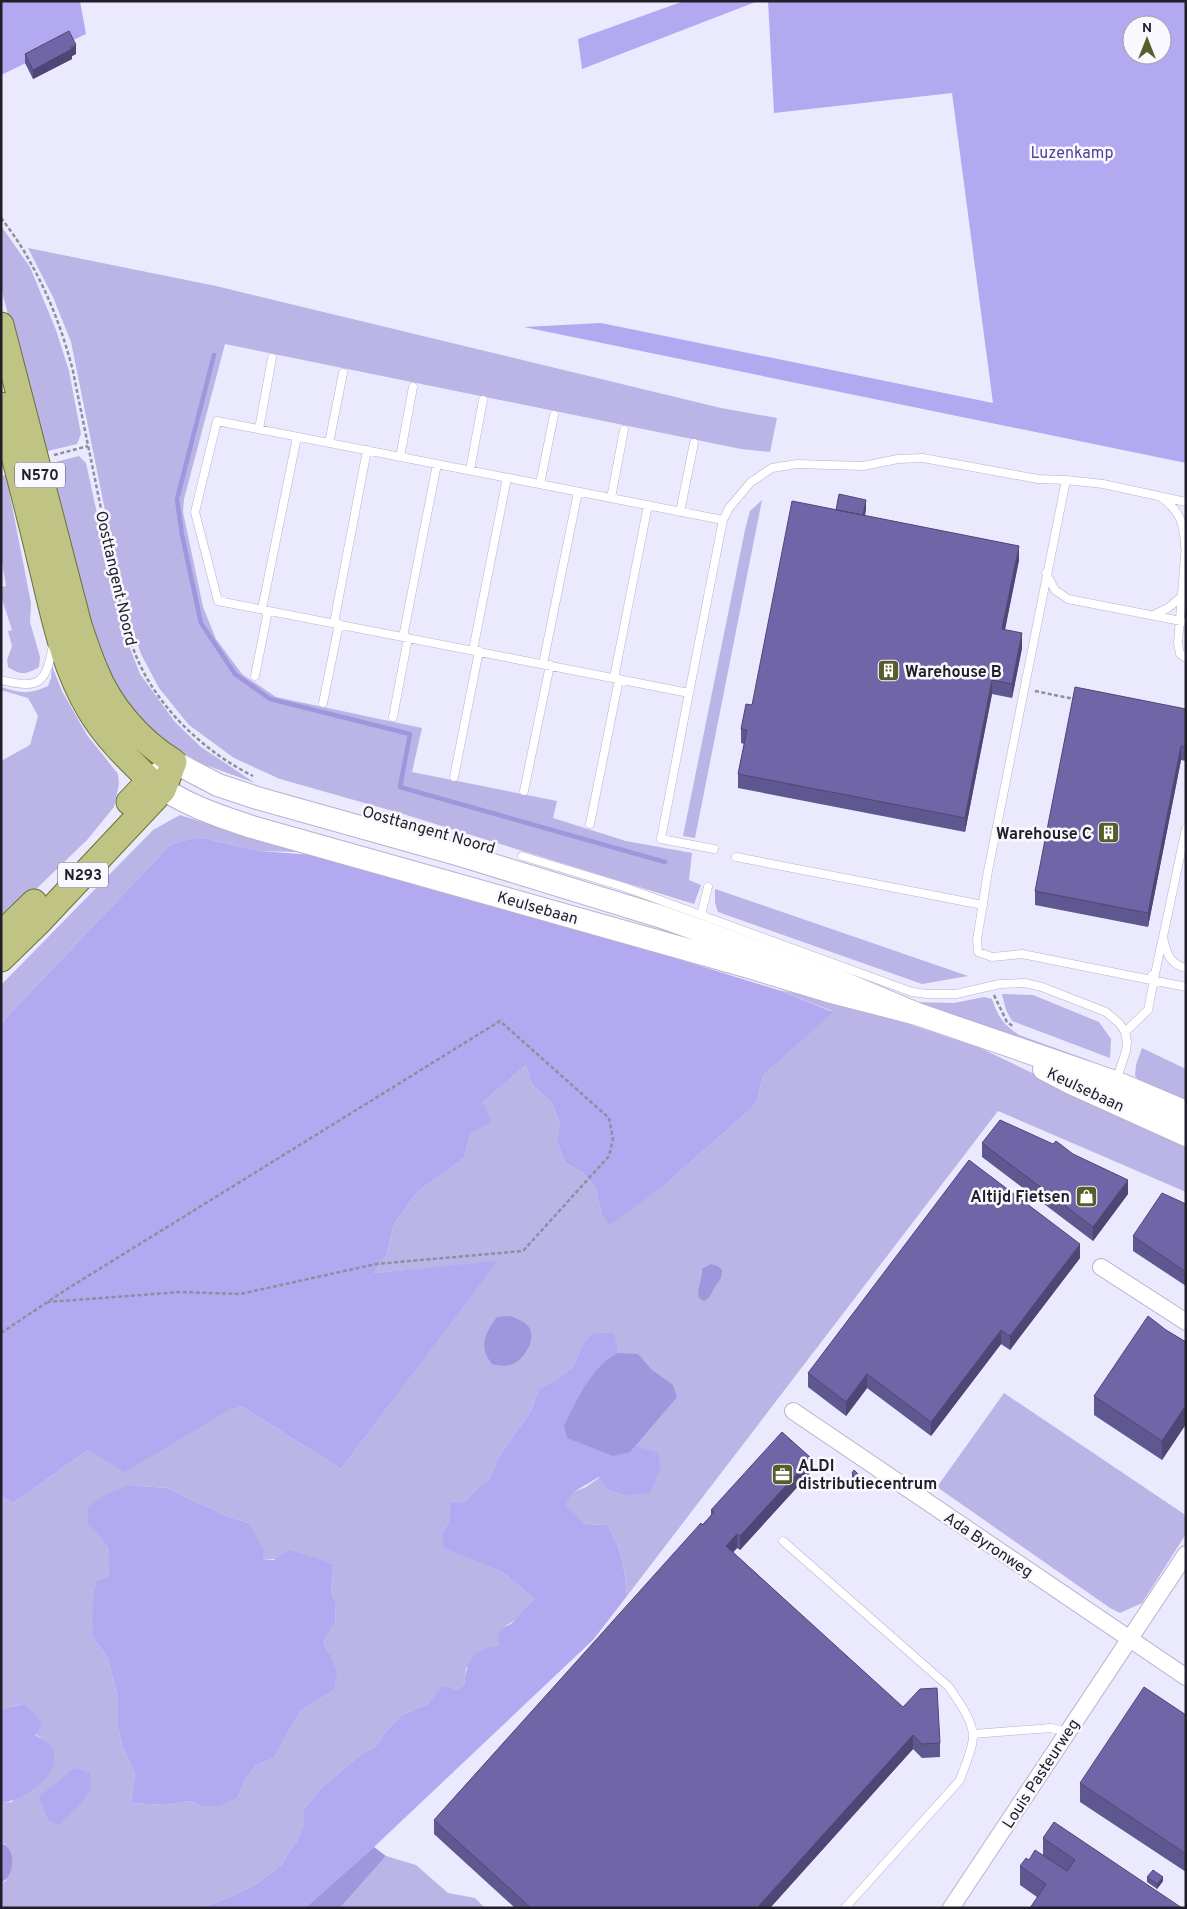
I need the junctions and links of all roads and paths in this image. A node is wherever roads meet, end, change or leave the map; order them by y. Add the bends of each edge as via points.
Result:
1 (1, 218) edge
2 (1, 325) edge
3 (272, 358) dead end
4 (343, 373) dead end
5 (413, 387) dead end
6 (483, 400) dead end
7 (1, 405) edge
8 (554, 415) dead end
9 (259, 429) junction
10 (624, 430) dead end
11 (297, 437) junction
12 (329, 443) junction
13 (694, 443) dead end
14 (88, 446) junction
15 (367, 450) junction
16 (48, 456) dead end
17 (400, 457) junction
18 (437, 464) junction
19 (470, 470) junction
20 (507, 478) junction
21 (1066, 480) junction
22 (540, 484) junction
23 (578, 492) junction
24 (1160, 495) junction
25 (611, 498) junction
26 (1186, 502) edge
27 (648, 505) junction
28 (680, 512) junction
29 (723, 520) junction
30 (1185, 545) edge
31 (1046, 573) junction
32 (1181, 597) junction
33 (265, 610) junction
34 (1153, 615) junction
35 (1182, 621) edge
36 (336, 624) junction
37 (56, 628) junction
38 (406, 637) junction
39 (476, 651) junction
40 (1186, 658) edge
41 (546, 665) junction
42 (255, 676) dead end
43 (617, 678) junction
44 (1, 680) edge
45 (1024, 689) junction
46 (689, 693) junction
47 (1081, 701) edge
48 (323, 703) dead end
49 (393, 718) dead end
50 (174, 762) junction
51 (254, 776) dead end
52 (454, 777) dead end
53 (157, 785) junction
54 (524, 791) dead end
55 (590, 824) dead end
56 (1186, 828) edge
57 (714, 849) dead end
58 (522, 856) dead end
59 (736, 857) dead end
60 (708, 887) dead end
61 (983, 905) junction
62 (701, 915) junction
63 (1, 934) edge
64 (1163, 937) junction
65 (1, 959) edge
66 (1186, 968) edge
67 (1152, 978) junction
68 (1186, 987) edge
69 (916, 1014) junction
70 (1125, 1032) junction
71 (1112, 1091) junction
72 (1186, 1112) edge
73 (1186, 1134) edge
74 (1101, 1267) dead end
75 (48, 1302) junction
76 (1186, 1322) edge
77 (1, 1333) edge
78 (792, 1411) dead end
79 (783, 1542) dead end
80 (1186, 1554) edge
81 (1129, 1639) junction
82 (1186, 1677) edge
83 (1067, 1732) junction
84 (973, 1734) junction
85 (846, 1908) edge
86 (951, 1908) edge

1 - 14 path, Oosttangent Noord via 29,258 64,338
2 - 50 main road, N570 via 79,625 95,670 107,693 133,728
3 - 9 lane
4 - 12 lane
5 - 17 lane
6 - 19 lane
7 - 37 main road, N570
8 - 22 lane
9 - 11 lane
9 - 33 lane via 217,421 195,512 218,601
10 - 25 lane
11 - 12 lane
11 - 33 lane
12 - 15 lane
13 - 28 lane
14 - 16 path
14 - 51 path, Oosttangent Noord via 120,602 133,647 152,687 183,726 212,751
15 - 17 lane
15 - 36 lane
17 - 18 lane
18 - 19 lane
18 - 38 lane
19 - 20 lane
20 - 22 lane
20 - 39 lane
21 - 24 lane
21 - 29 lane via 1038,479 923,458 863,466 797,464 772,468 751,482
21 - 31 lane
22 - 23 lane
23 - 25 lane
23 - 41 lane
24 - 26 lane
24 - 30 lane via 1178,513 1184,527
25 - 27 lane
27 - 28 lane
27 - 43 lane
28 - 29 lane
29 - 46 lane
30 - 32 lane
31 - 34 lane via 1055,590 1068,599
31 - 45 lane
32 - 34 lane
32 - 35 lane
33 - 36 lane
33 - 42 lane
34 - 35 lane
35 - 40 lane via 1178,643 1180,654
36 - 38 lane
36 - 48 lane
37 - 44 lane via 44,677 29,685
37 - 53 main road, N570 via 69,668 90,712 112,742
38 - 39 lane
38 - 49 lane
39 - 41 lane
39 - 52 lane
41 - 43 lane
41 - 54 lane
43 - 46 lane
43 - 55 lane
45 - 47 path
45 - 61 lane
46 - 57 lane via 661,839
50 - 53 main road, N293
50 - 69 main road, Keulsebaan / N570 via 218,785 257,798 460,855 662,917 834,978
53 - 63 main road, N293
53 - 65 main road, N293 via 40,921
53 - 69 main road, Keulsebaan / N570 via 182,801 252,827
56 - 64 lane
58 - 62 lane
59 - 61 lane
60 - 62 lane
61 - 67 lane via 978,952 992,957 1022,954
62 - 70 lane via 912,992 956,994 1012,982 1042,987 1106,1012
64 - 66 lane via 1169,958
64 - 67 lane
67 - 68 lane
67 - 70 lane via 1148,1010
69 - 71 main road, Keulsebaan / N570 via 1077,1068
70 - 71 lane via 1126,1051
71 - 72 main road, Keulsebaan / N570
71 - 73 main road, Keulsebaan / N570
74 - 76 street
75 - 75 path via 181,1292 240,1294 376,1264 523,1251 609,1156 613,1139 609,1118 500,1021
75 - 77 path
78 - 81 street, Ada Byronweg
79 - 84 lane via 949,1687 964,1709
80 - 81 street, Louis Pasteurweg
81 - 82 street, Ada Byronweg
81 - 83 street, Louis Pasteurweg
83 - 84 lane via 1051,1728
83 - 86 street, Louis Pasteurweg
84 - 85 lane via 960,1780

